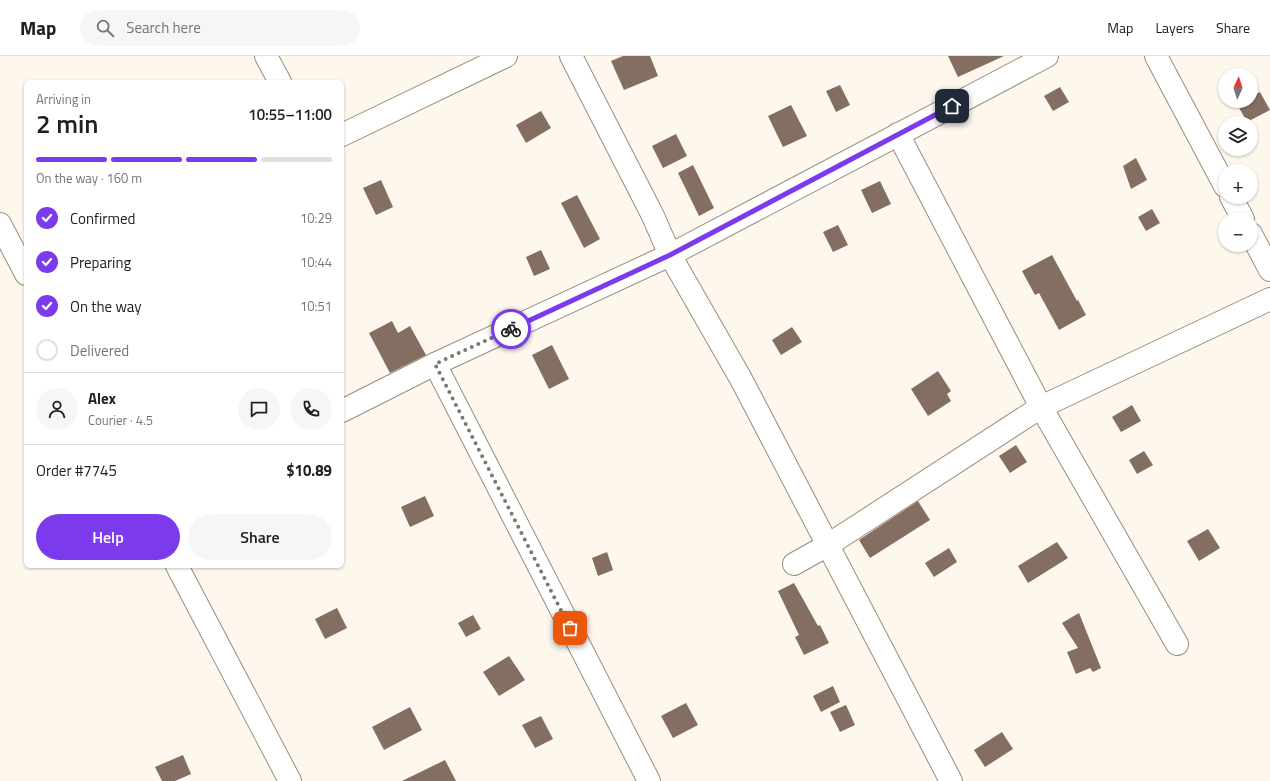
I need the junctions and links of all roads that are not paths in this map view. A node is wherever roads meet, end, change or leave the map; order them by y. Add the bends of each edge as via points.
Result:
1 (266, 56) edge
2 (506, 56) edge
3 (571, 56) edge
4 (1047, 56) edge
5 (1156, 56) edge
6 (279, 80) edge
7 (344, 134) edge
8 (898, 134) junction
9 (1218, 173) edge
10 (0, 224) edge
11 (1258, 247) edge
12 (670, 255) junction
13 (24, 270) edge
14 (1270, 270) edge
15 (1270, 299) edge
16 (435, 364) junction
17 (1041, 407) junction
18 (344, 410) edge
19 (828, 545) junction
20 (794, 564) dead end
21 (178, 568) edge
22 (1177, 644) dead end
23 (290, 781) edge
24 (649, 781) edge
25 (951, 781) edge

1 - 6 street
2 - 7 street
3 - 12 street via 653,216
4 - 8 street
5 - 9 street
8 - 12 street
8 - 17 street
10 - 13 street
11 - 14 street
12 - 16 street
12 - 19 street via 741,379
15 - 17 street
16 - 18 street
16 - 24 street
17 - 19 street
17 - 22 street
19 - 20 street
19 - 25 street
21 - 23 street

